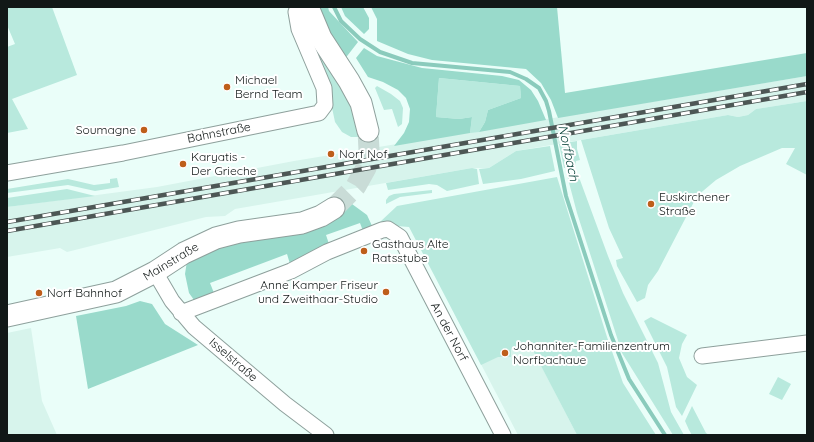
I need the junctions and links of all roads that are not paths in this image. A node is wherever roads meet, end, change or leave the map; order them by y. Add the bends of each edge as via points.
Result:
1 (298, 7) edge
2 (308, 7) edge
3 (368, 131) tunnel mouth
4 (7, 173) edge
5 (334, 208) tunnel mouth
6 (155, 272) junction
7 (181, 313) junction
8 (7, 316) edge
9 (807, 343) edge
10 (702, 356) dead end
11 (326, 435) edge
12 (503, 435) edge

1 - 4 street, Bahnstraße via 296,12 299,29 325,92 324,107 317,114 123,153
2 - 3 street via 321,38 361,103
5 - 6 street, Mainstraße via 302,223 216,238 184,253
6 - 7 street, Isselstraße
6 - 8 street, Mainstraße via 116,292
7 - 11 street, Isselstraße via 285,404
7 - 12 street, An der Norf via 291,271 327,252 382,230 393,231 400,237
9 - 10 street

